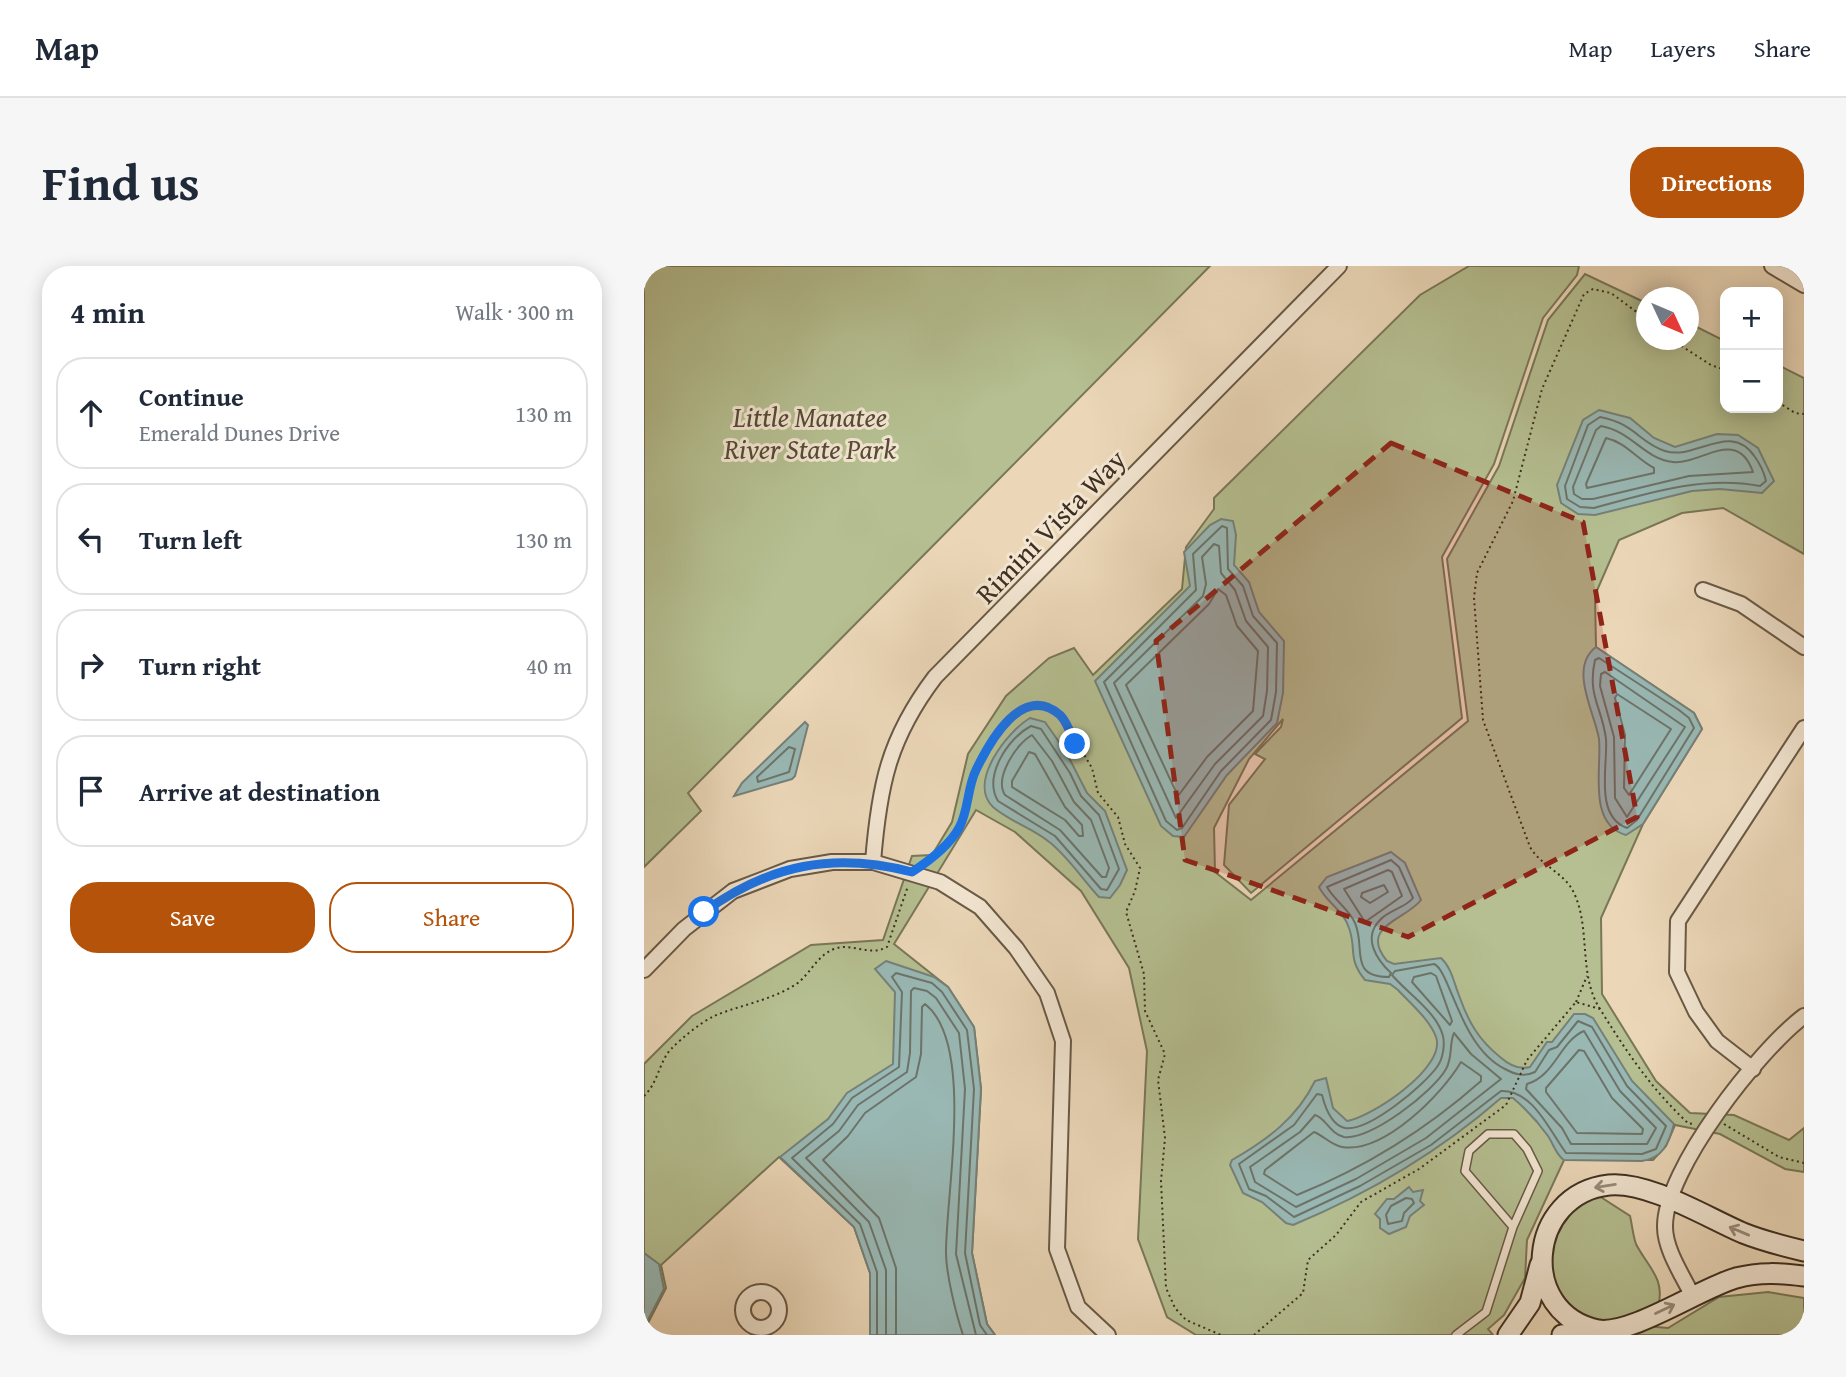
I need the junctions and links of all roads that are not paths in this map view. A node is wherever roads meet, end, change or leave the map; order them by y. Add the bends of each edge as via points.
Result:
1 (1339, 266) edge
2 (1772, 266) edge
3 (1804, 285) edge
4 (1703, 590) dead end
5 (1804, 647) edge
6 (1804, 727) edge
7 (873, 862) junction
8 (644, 970) edge
9 (1804, 1016) edge
10 (1753, 1069) junction
11 (1671, 1201) junction
12 (1513, 1227) junction
13 (1804, 1251) edge
14 (1540, 1257) junction
15 (1804, 1276) edge
16 (1693, 1297) junction
17 (1606, 1331) junction
18 (1458, 1334) edge
19 (1108, 1335) edge
20 (1508, 1335) edge
21 (1562, 1335) edge

1 - 7 street, Rimini Vista Way via 935,677 912,707 884,774
2 - 3 street
4 - 5 street via 1741,604
6 - 10 street via 1678,920 1677,972 1696,1012 1717,1041
7 - 8 street via 790,869 733,891 684,929
7 - 19 street via 940,882 980,907 1047,993 1063,1041 1057,1249 1078,1307
9 - 10 street
10 - 11 street via 1696,1142
13 -> 11 street via 1765,1241
11 -> 14 street via 1623,1185 1586,1191 1551,1222
11 - 16 street via 1666,1235
12 - 12 lane via 1538,1171 1514,1134 1489,1134 1469,1151 1465,1171
12 - 18 lane via 1486,1311
14 - 17 street via 1548,1287 1560,1308 1584,1325
14 - 20 street via 1534,1294
15 - 16 street via 1749,1275
17 -> 16 street via 1631,1325
17 - 21 street

